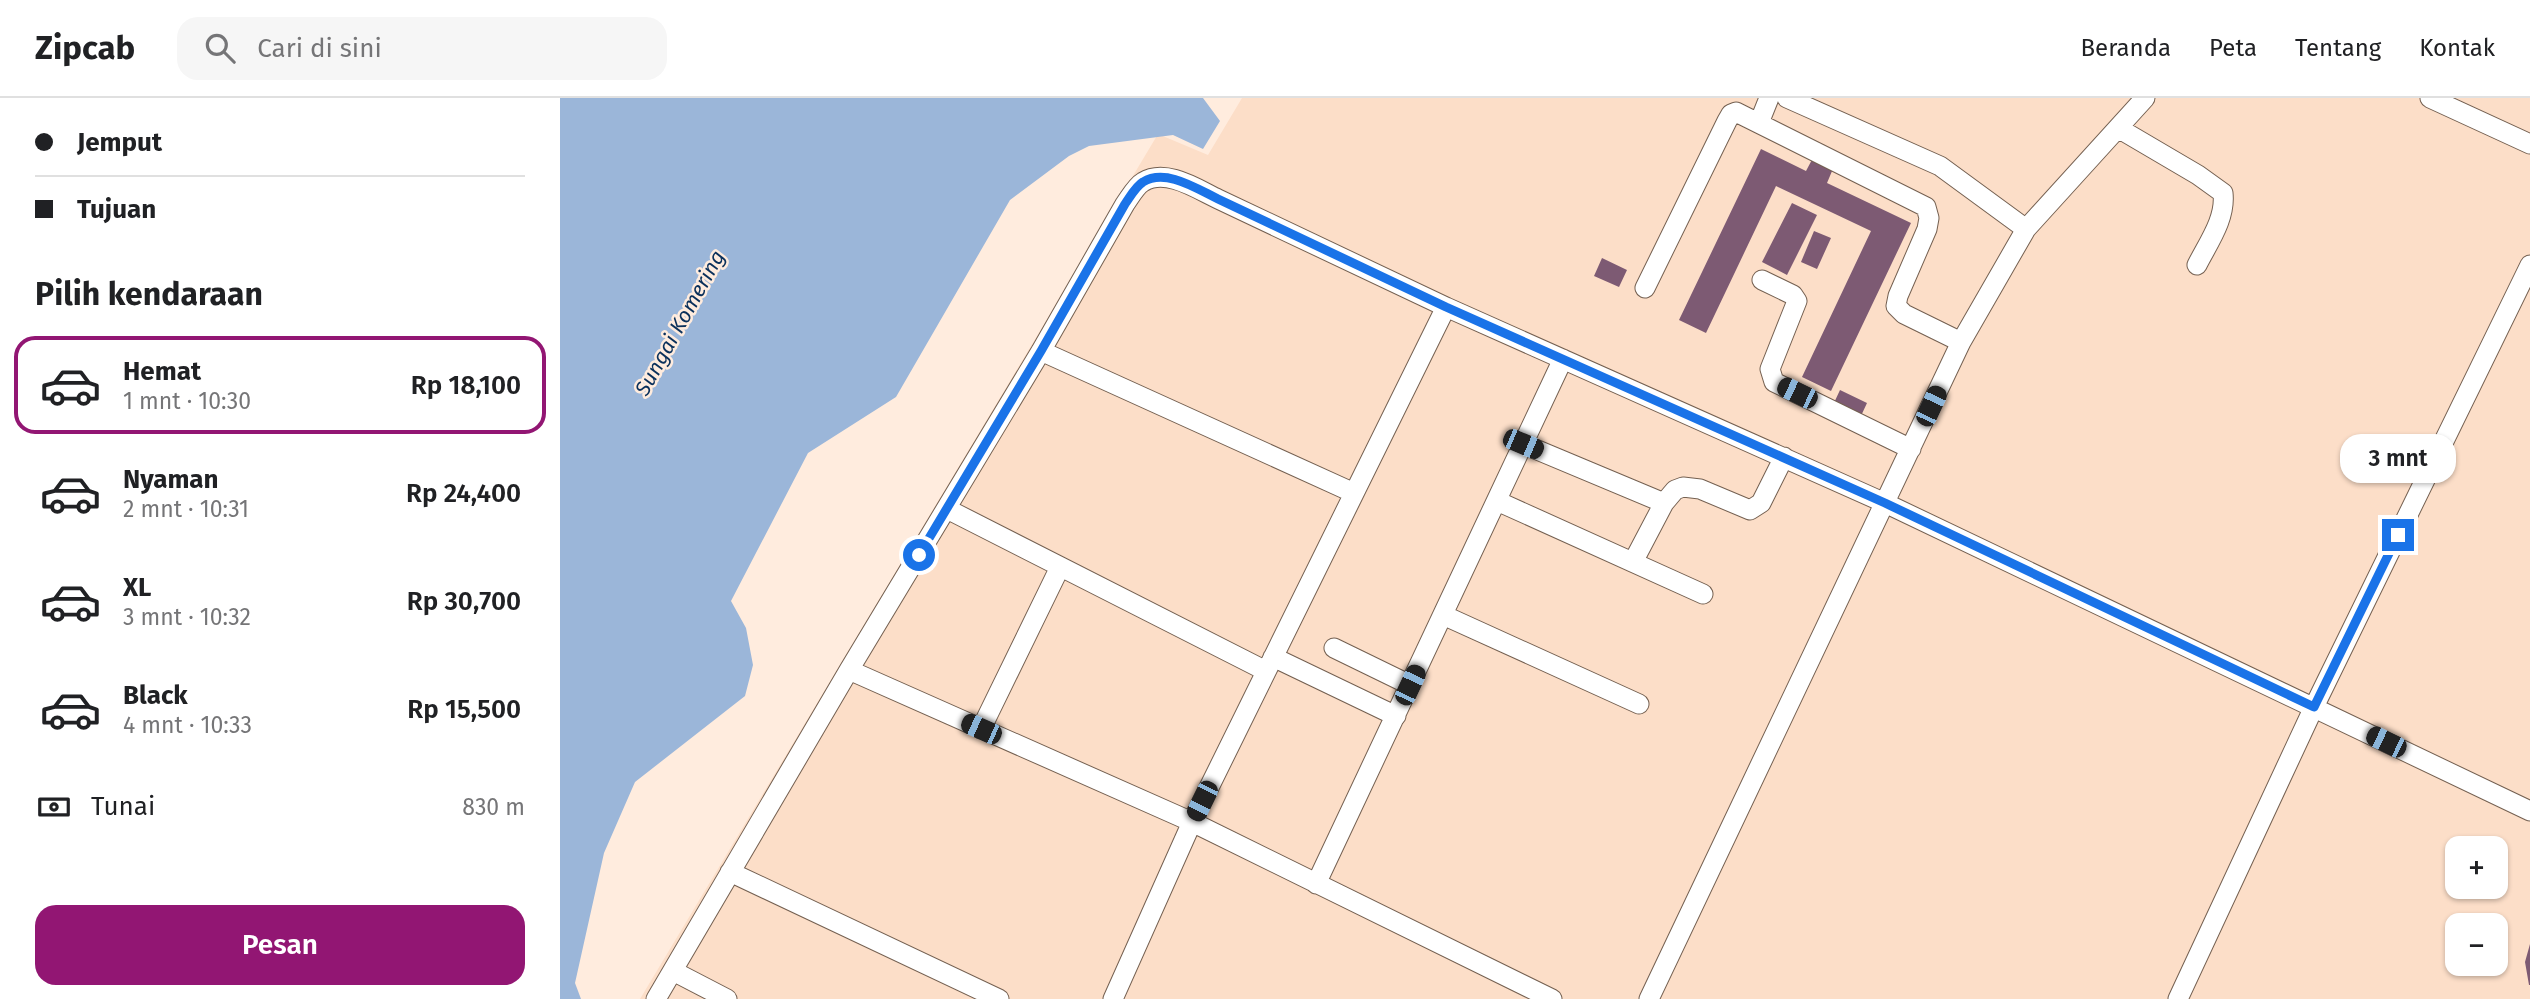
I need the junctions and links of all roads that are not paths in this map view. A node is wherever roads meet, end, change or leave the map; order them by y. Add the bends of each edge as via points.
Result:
1 (1769, 98) edge
2 (1787, 98) edge
3 (2145, 98) edge
4 (2430, 98) edge
5 (1759, 123) junction
6 (2118, 128) junction
7 (2530, 144) edge
8 (2026, 229) junction
9 (2197, 265) dead end
10 (2530, 265) edge
11 (1762, 280) dead end
12 (1645, 288) dead end
13 (1446, 307) junction
14 (1961, 342) junction
15 (1041, 351) junction
16 (1563, 359) junction
17 (1523, 444) junction
18 (1911, 449) junction
19 (1784, 457) junction
20 (1354, 493) junction
21 (1497, 501) junction
22 (1664, 503) junction
23 (1885, 503) junction
24 (947, 509) junction
25 (1633, 562) junction
26 (1060, 567) junction
27 (1703, 594) dead end
28 (1443, 615) junction
29 (1334, 648) dead end
30 (1270, 664) junction
31 (849, 670) junction
32 (1410, 685) junction
33 (1639, 704) dead end
34 (2314, 707) junction
35 (1396, 716) junction
36 (981, 729) junction
37 (2530, 811) edge
38 (1192, 822) junction
39 (730, 872) junction
40 (1316, 884) junction
41 (673, 971) junction
42 (656, 999) edge
43 (727, 999) edge
44 (999, 999) edge
45 (1113, 999) edge
46 (1552, 999) edge
47 (1649, 999) edge
48 (2178, 999) edge

1 - 5 lane
2 - 8 lane via 1940,166
3 - 6 lane
4 - 7 lane
5 - 12 lane via 1731,114
5 - 14 lane via 1926,208 1927,229 1896,306
6 - 8 lane
6 - 9 lane via 2223,193 2218,223
8 - 14 lane
10 - 34 lane
11 - 18 lane via 1797,300 1770,369 1774,382
13 - 15 lane via 1181,182 1158,176 1141,183 1125,204
13 - 16 lane
13 - 20 lane
14 - 18 lane
15 - 20 lane
15 - 24 lane
16 - 17 lane
16 - 19 lane
17 - 21 lane
17 - 22 lane
18 - 23 lane
19 - 22 lane via 1761,503 1750,510 1692,487 1675,490
19 - 23 lane
20 - 30 lane
21 - 25 lane
21 - 28 lane
22 - 25 lane
23 - 34 lane
23 - 47 lane
24 - 26 lane
24 - 31 lane
25 - 27 lane
26 - 30 lane
26 - 36 lane
28 - 32 lane
28 - 33 lane
29 - 32 lane
30 - 35 lane
30 - 38 lane
31 - 36 lane
31 - 39 lane
32 - 35 lane
34 - 37 lane
34 - 48 lane
35 - 40 lane
36 - 38 lane
38 - 40 lane
38 - 45 lane
39 - 41 lane
39 - 44 lane
40 - 46 lane
41 - 42 lane
41 - 43 lane

